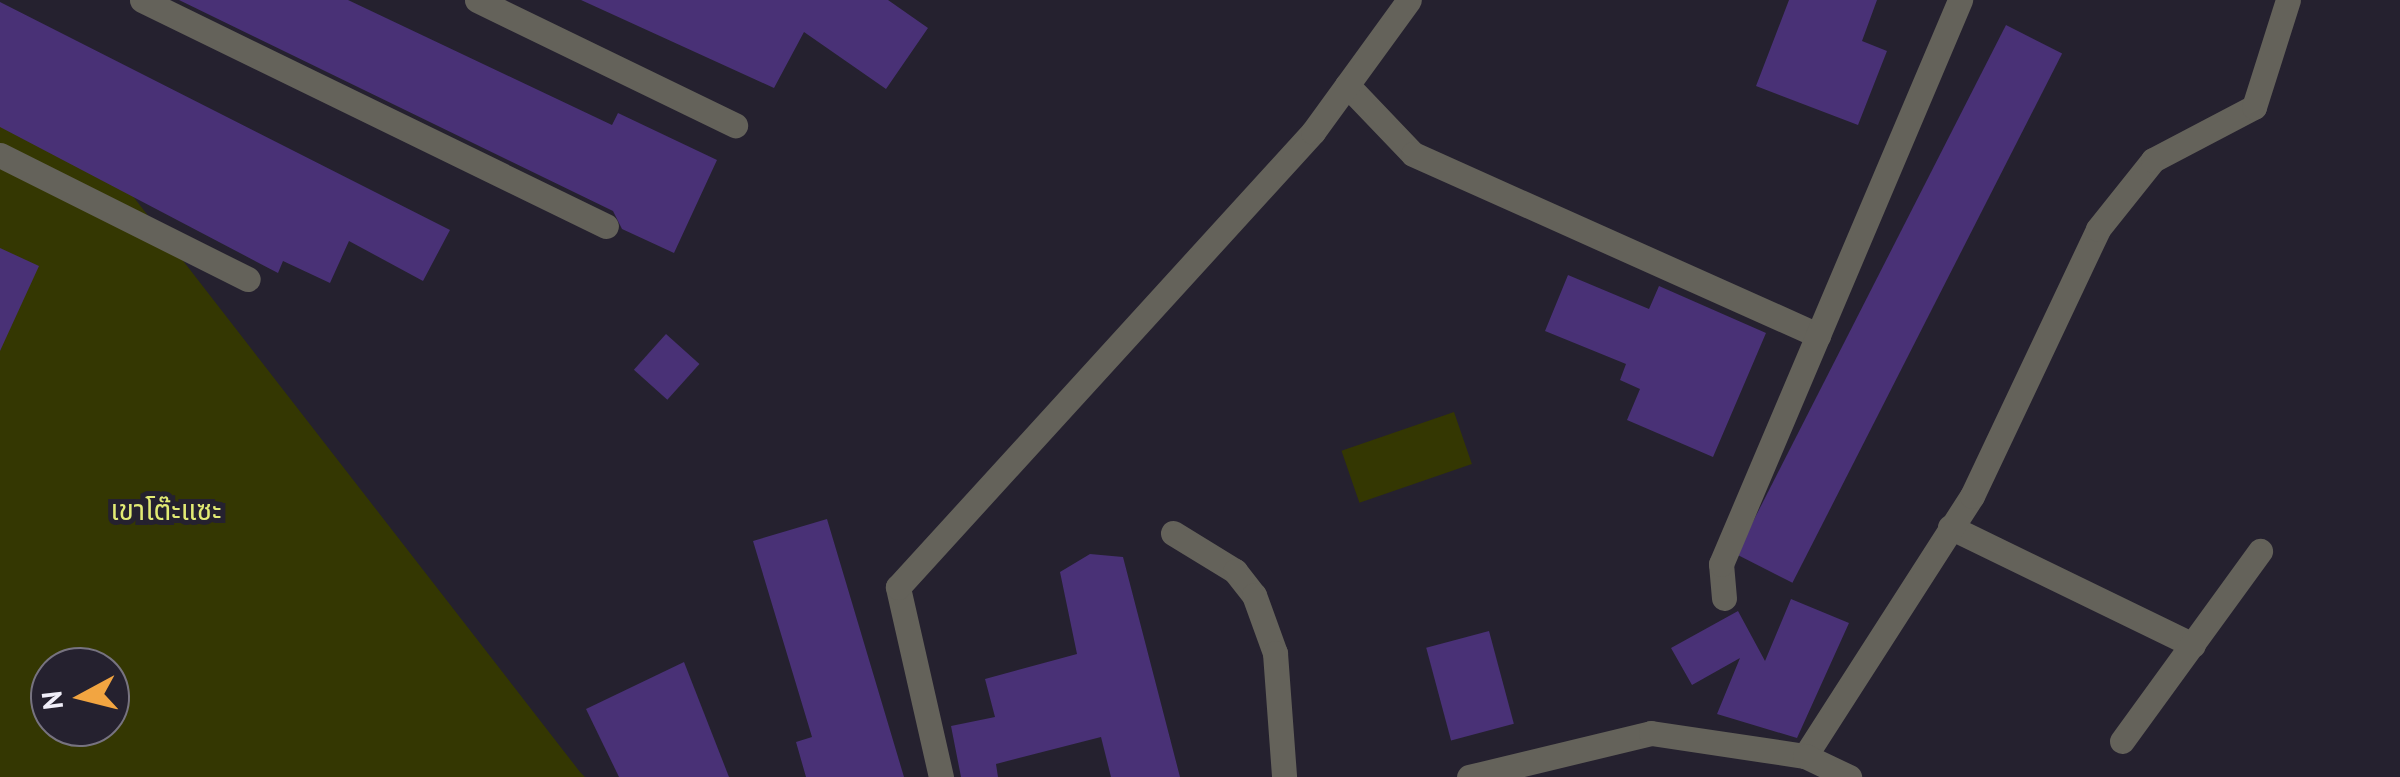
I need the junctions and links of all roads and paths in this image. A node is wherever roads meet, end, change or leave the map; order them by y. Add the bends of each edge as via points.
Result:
1 (142, 0) edge
2 (477, 0) edge
3 (1409, 0) edge
4 (1960, 0) edge
5 (2288, 0) edge
6 (1347, 85) junction
7 (735, 125) dead end
8 (0, 155) edge
9 (606, 226) dead end
10 (248, 279) dead end
11 (1818, 336) junction
12 (1950, 527) junction
13 (1172, 532) dead end
14 (2260, 551) dead end
15 (1724, 598) dead end
16 (2193, 645) junction
17 (2122, 741) dead end
18 (1805, 756) junction
19 (941, 777) edge
20 (1284, 777) edge
21 (1469, 777) edge
22 (1849, 777) edge

1 - 9 street
2 - 7 street
3 - 6 street
4 - 11 street
5 - 12 street via 2254,108 2152,160 2098,229
6 - 11 street via 1413,154
6 - 19 street via 898,588
8 - 10 street
11 - 15 street via 1722,564
12 - 16 street
12 - 18 street
13 - 20 street via 1235,571 1254,595 1274,653
14 - 16 street
16 - 17 street
18 - 21 street via 1651,733
18 - 22 street

